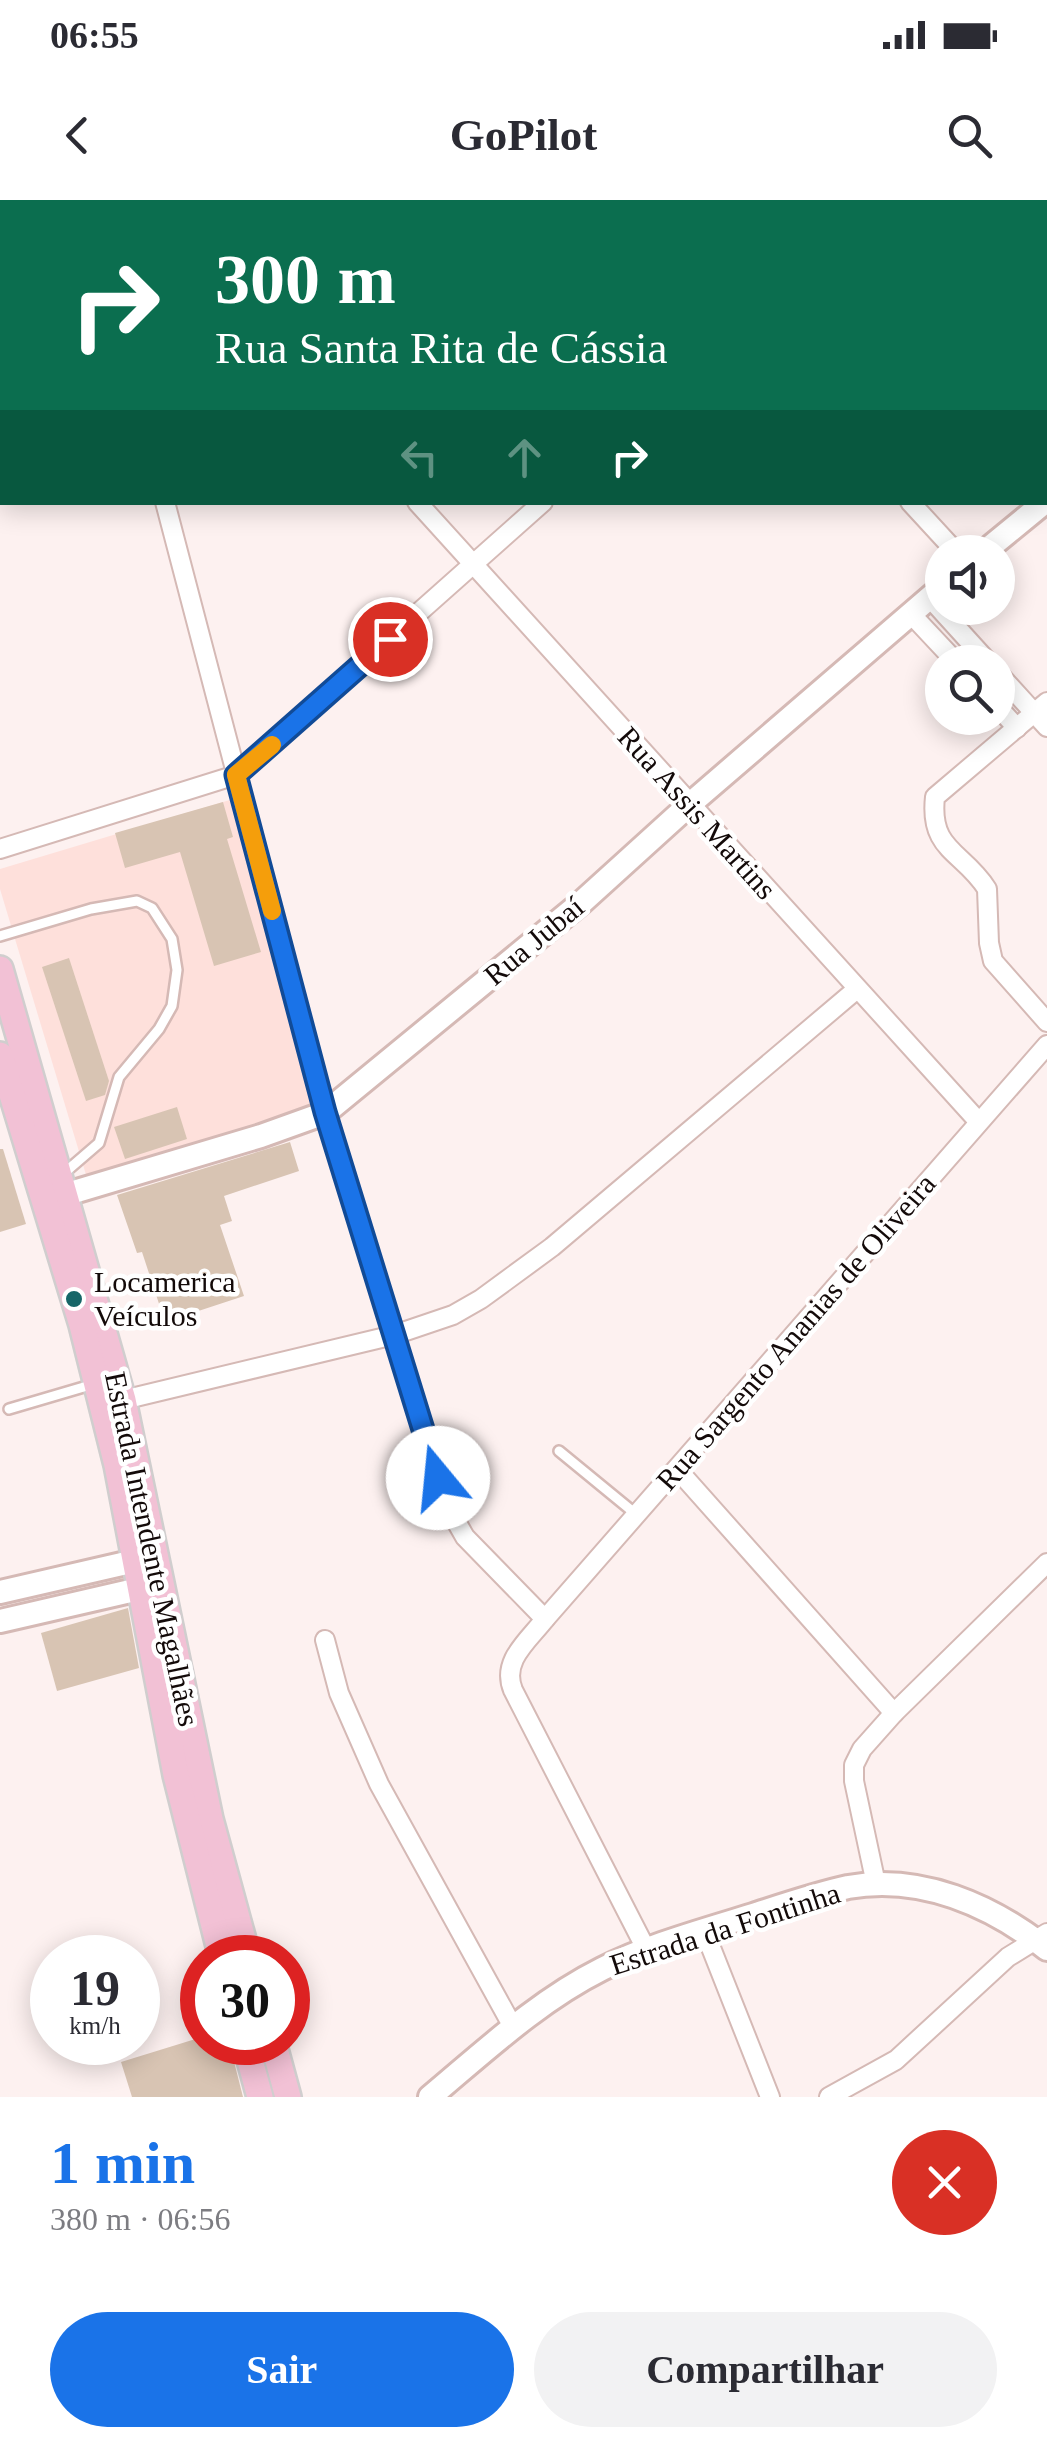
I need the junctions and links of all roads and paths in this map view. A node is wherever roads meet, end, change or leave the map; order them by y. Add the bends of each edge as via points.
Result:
1 (166, 505) edge
2 (420, 505) edge
3 (541, 505) edge
4 (913, 505) edge
5 (1042, 505) edge
6 (940, 535) edge
7 (1005, 535) edge
8 (472, 564) junction
9 (925, 602) edge
10 (911, 614) junction
11 (960, 625) edge
12 (940, 645) edge
13 (975, 645) edge
14 (1015, 688) edge
15 (1043, 714) edge
16 (1017, 728) joint
17 (236, 775) junction
18 (689, 805) junction
19 (0, 849) edge
20 (0, 936) edge
21 (0, 969) edge
22 (857, 989) junction
23 (1047, 1022) edge
24 (1047, 1045) edge
25 (0, 1055) edge
26 (325, 1112) junction
27 (978, 1122) junction
28 (64, 1185) junction
29 (394, 1335) junction
30 (96, 1383) junction
31 (123, 1400) junction
32 (9, 1409) dead end
33 (559, 1452) dead end
34 (678, 1469) junction
35 (636, 1515) junction
36 (136, 1561) junction
37 (1047, 1563) edge
38 (139, 1590) junction
39 (0, 1592) edge
40 (545, 1619) junction
41 (0, 1621) edge
42 (325, 1640) dead end
43 (894, 1714) junction
44 (876, 1884) junction
45 (704, 1930) junction
46 (216, 1935) edge
47 (242, 1935) edge
48 (1043, 1940) edge
49 (646, 1949) junction
50 (513, 2028) junction
51 (251, 2065) edge
52 (279, 2065) edge
53 (260, 2097) edge
54 (288, 2097) edge
55 (430, 2097) edge
56 (770, 2097) edge
57 (830, 2097) edge

1 - 17 street
2 - 8 street, Rua Assis Martins
3 - 8 street
4 - 6 street
5 - 7 street
8 - 17 street
8 - 18 street, Rua Assis Martins
9 - 10 street, Rua Jubaí
10 - 12 street
10 - 18 street, Rua Jubaí
11 - 13 street
14 - 15 street
15 - 16 street
16 - 23 street via 935,798 933,820 939,838 987,890 993,960
17 - 19 street
17 - 26 street
18 - 22 street, Rua Assis Martins
18 - 26 street, Rua Jubaí via 582,902
20 - 28 lane via 136,901 152,908 172,939 172,1006 119,1077 100,1143
21 - 28 main road, Estrada Intendente Magalhães
22 - 27 street, Rua Assis Martins
22 - 29 street via 526,1268 453,1315
24 - 27 street, Rua Sargento Ananias de Oliveira
25 - 30 main road, Estrada Intendente Magalhães
26 - 28 street, Rua Jubaí via 261,1136
26 - 29 street
27 - 34 street, Rua Sargento Ananias de Oliveira
28 - 31 main road, Estrada Intendente Magalhães
29 - 31 street
29 - 40 street via 452,1516
30 - 32 lane
30 - 36 main road, Estrada Intendente Magalhães
31 - 47 main road, Estrada Intendente Magalhães via 210,1820
33 - 35 lane
34 - 35 street, Rua Sargento Ananias de Oliveira
34 - 43 street
35 - 40 street, Rua Sargento Ananias de Oliveira
36 - 38 main road, Estrada Intendente Magalhães
36 - 39 street
37 - 43 street
38 - 41 street
38 - 46 main road, Estrada Intendente Magalhães
40 - 49 street, Rua Sargento Ananias de Oliveira via 512,1660 510,1684
42 - 50 street via 379,1784
43 - 44 street via 854,1765
44 - 45 street, Estrada da Fontinha
44 - 48 street, Estrada da Fontinha via 969,1901
45 - 49 street, Estrada da Fontinha
45 - 56 street
48 - 57 street via 1008,1957 896,2060
49 - 50 street, Estrada da Fontinha via 567,1988
50 - 55 street, Estrada da Fontinha
51 - 53 main road
52 - 54 main road

